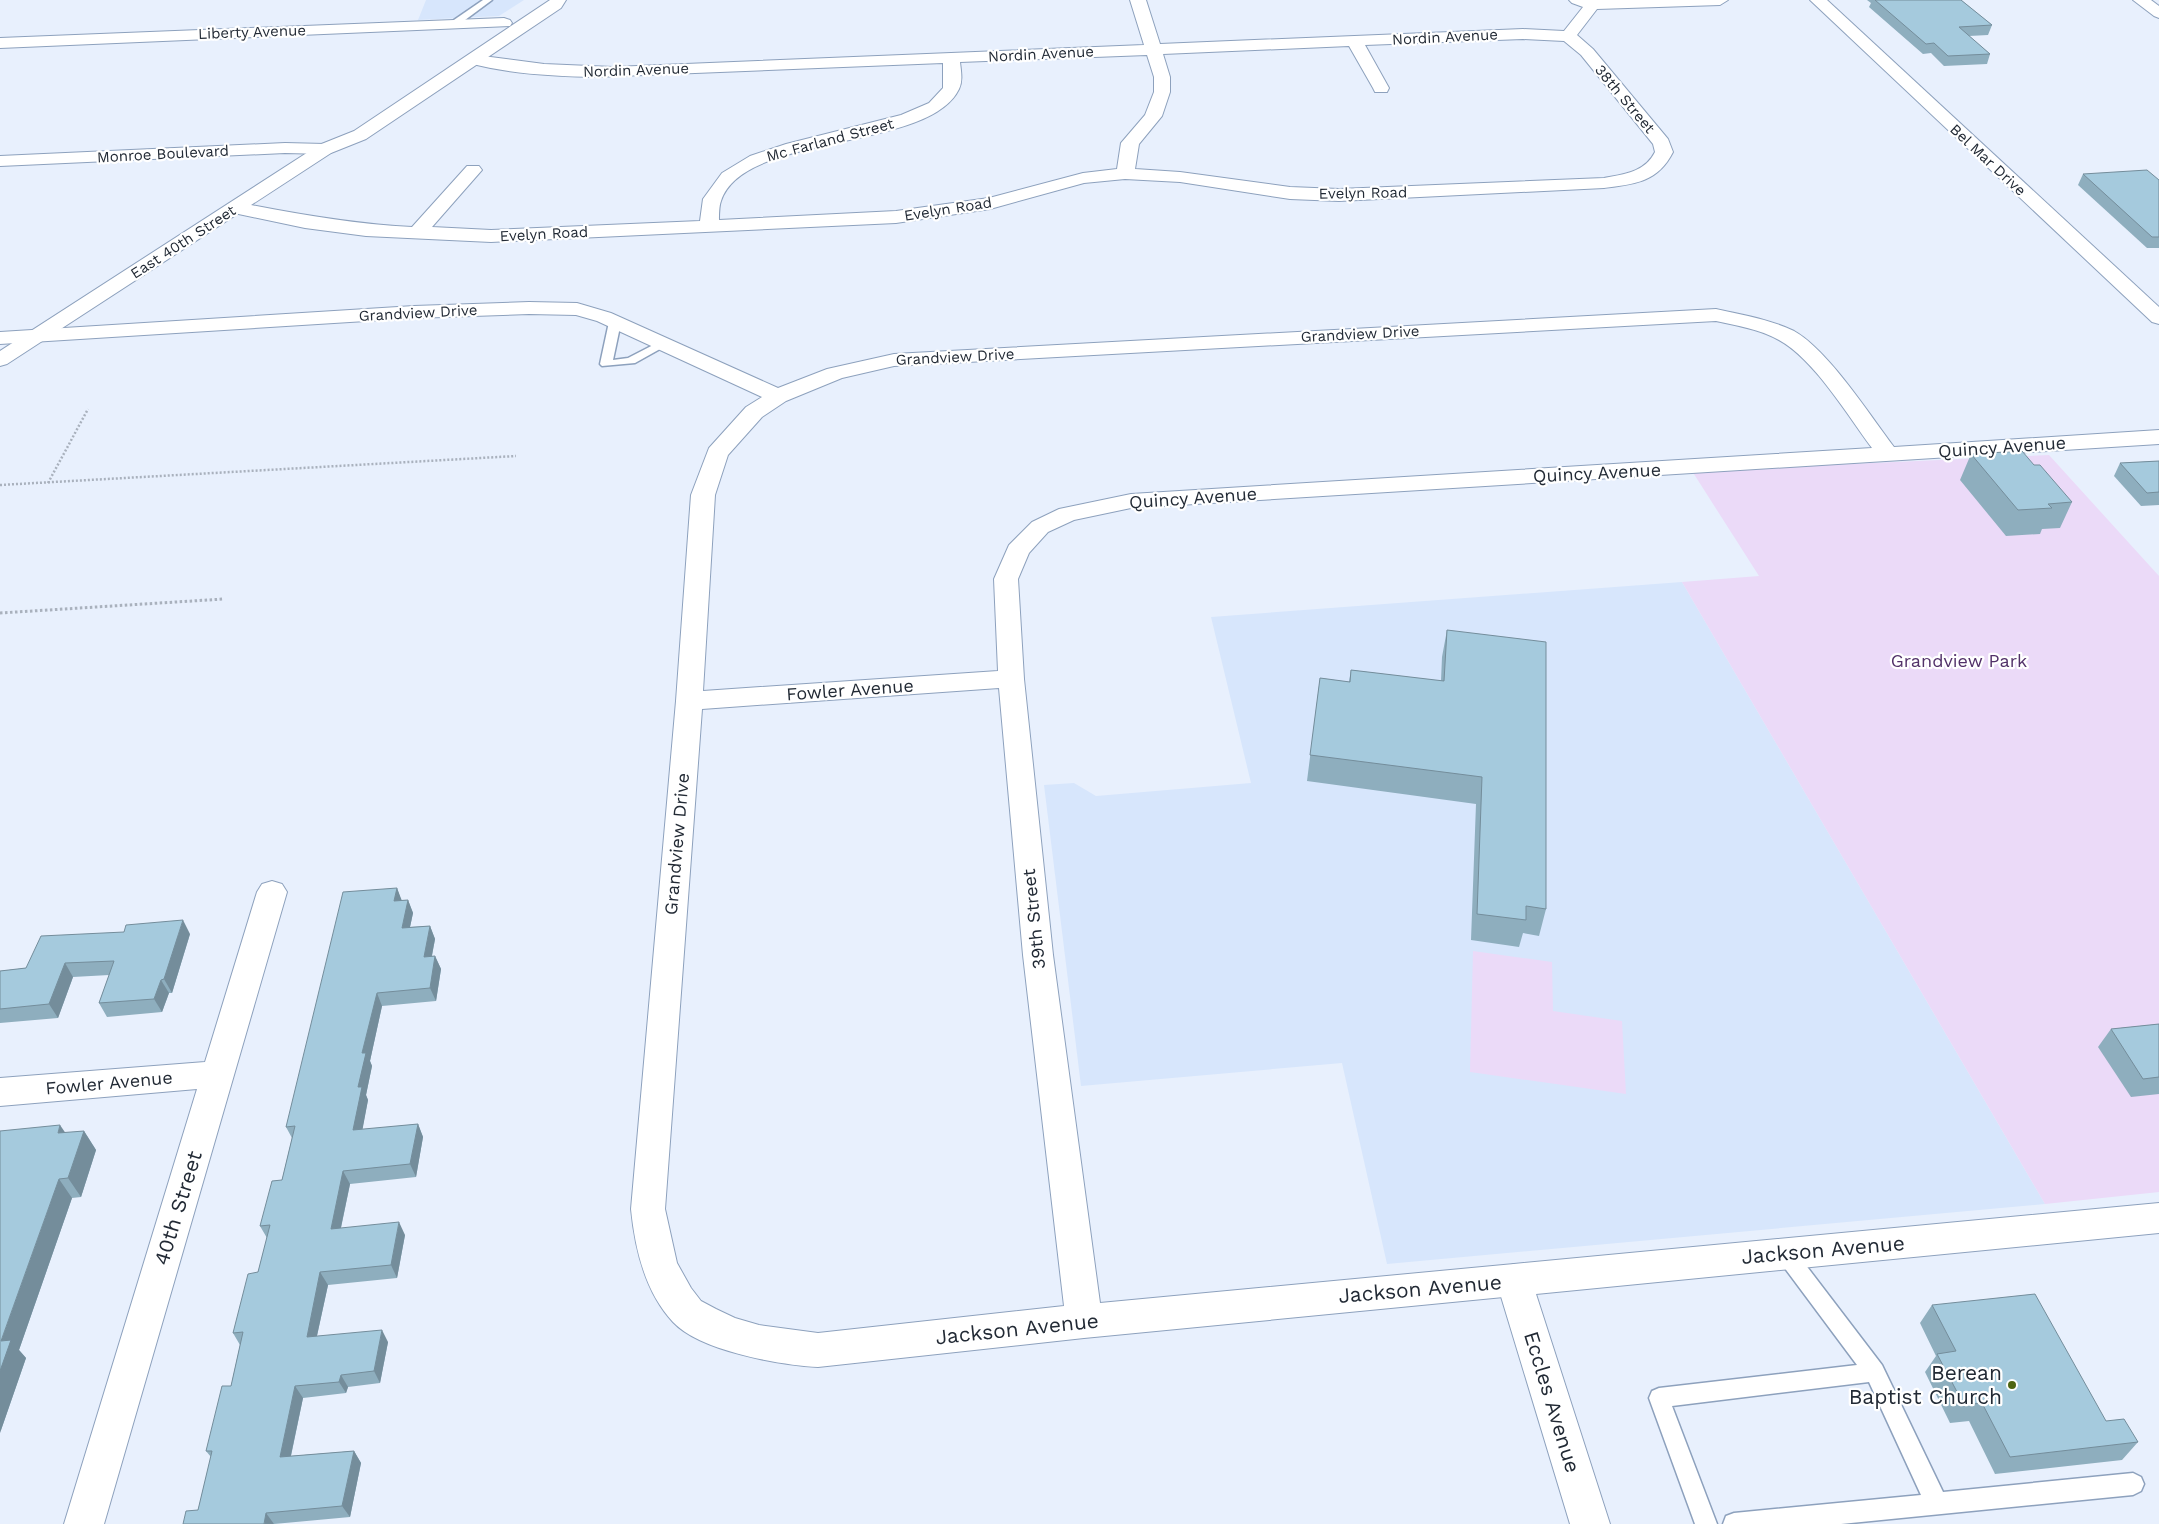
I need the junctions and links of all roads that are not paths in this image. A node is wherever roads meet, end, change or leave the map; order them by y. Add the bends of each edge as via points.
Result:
1 (488, 0) edge
2 (539, 0) edge
3 (558, 0) edge
4 (1138, 0) edge
5 (1720, 0) edge
6 (1818, 0) edge
7 (2141, 0) edge
8 (1584, 3) edge
9 (2159, 12) edge
10 (504, 23) junction
11 (454, 24) junction
12 (1568, 36) junction
13 (1356, 42) junction
14 (0, 43) edge
15 (1152, 48) junction
16 (951, 59) junction
17 (475, 60) junction
18 (1381, 88) dead end
19 (325, 149) junction
20 (0, 162) edge
21 (1655, 169) joint
22 (473, 170) dead end
23 (1125, 174) junction
24 (236, 208) junction
25 (709, 226) junction
26 (416, 234) junction
27 (2159, 318) edge
28 (615, 322) junction
29 (41, 335) junction
30 (0, 338) edge
31 (663, 344) junction
32 (0, 360) edge
33 (778, 396) junction
34 (2159, 437) edge
35 (1889, 455) junction
36 (1040, 527) joint
37 (1010, 679) junction
38 (689, 701) junction
39 (272, 892) dead end
40 (218, 1074) junction
41 (0, 1092) edge
42 (2159, 1218) edge
43 (1785, 1253) junction
44 (1514, 1280) junction
45 (688, 1312) joint
46 (1084, 1321) junction
47 (1875, 1372) junction
48 (2133, 1484) dead end
49 (1937, 1504) junction
50 (84, 1524) edge
51 (1590, 1524) edge
52 (1706, 1524) edge
53 (1734, 1524) edge

1 - 11 lane
2 - 10 street, East 40th Street
3 - 17 street, East 40th Street via 556,5
4 - 15 street
5 - 8 street
6 - 27 street, Bel Mar Drive
7 - 9 street
8 - 12 street
10 - 11 street, Liberty Avenue
10 - 19 street, East 40th Street via 337,131
11 - 14 street, Liberty Avenue
12 - 13 street, Nordin Avenue via 1523,34
12 - 21 street, 38th Street via 1586,52 1662,143 1664,152
13 - 15 street, Nordin Avenue
13 - 18 street
15 - 16 street, Nordin Avenue
15 - 23 street via 1162,77 1162,92 1153,116 1130,143
16 - 17 street, Nordin Avenue via 586,72 527,69
16 - 25 street, Mc Farland Street via 951,90 940,102 921,113 783,151 736,171 725,180 712,200
17 - 19 street, East 40th Street via 360,135
19 - 20 street, Monroe Boulevard
19 - 24 street, East 40th Street
21 - 23 street, Evelyn Road via 1642,176 1604,183 1339,195 1290,193 1180,177
22 - 26 street
23 - 25 street, Evelyn Road via 1083,178 990,203 896,217
24 - 26 street, Evelyn Road via 305,222
24 - 29 street, East 40th Street
25 - 26 street, Evelyn Road via 491,236
28 - 29 street, Grandview Drive via 577,309 529,308
28 - 31 street, Grandview Drive
28 - 31 lane via 606,364 631,361
29 - 30 street, Grandview Drive
29 - 32 street, East 40th Street
31 - 33 street, Grandview Drive
33 - 35 street, Grandview Drive via 852,366 894,360 1716,315 1762,325 1788,336 1810,352
33 - 38 street, Grandview Drive via 754,412 732,434 717,453 708,473 703,495
34 - 35 street, Quincy Avenue
35 - 36 street, Quincy Avenue via 1131,501 1067,514
36 - 37 street, 39th Street via 1018,550 1006,579
37 - 38 street, Fowler Avenue
37 - 46 street, 39th Street via 1038,955
38 - 45 street, Grandview Drive via 648,1209 652,1244 665,1280
39 - 40 street, 40th Street
40 - 41 street, Fowler Avenue
40 - 50 street, 40th Street
42 - 43 street, Jackson Avenue
43 - 44 street, Jackson Avenue
43 - 47 lane
44 - 46 street, Jackson Avenue
44 - 51 street, Eccles Avenue
45 - 46 street, Jackson Avenue via 724,1333 777,1348 818,1350
47 - 49 lane
47 - 52 lane via 1658,1398
48 - 49 lane
49 - 53 lane

